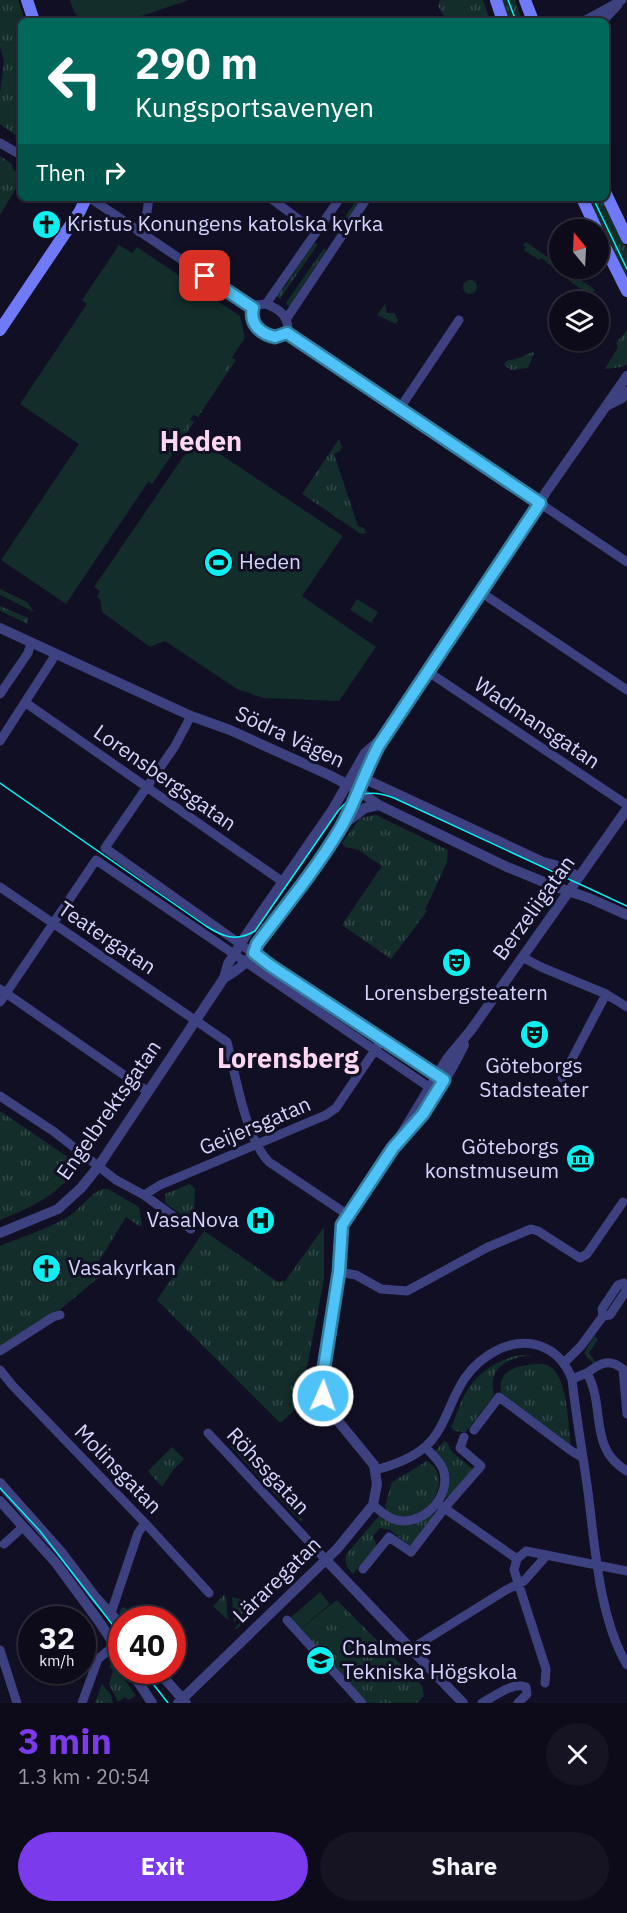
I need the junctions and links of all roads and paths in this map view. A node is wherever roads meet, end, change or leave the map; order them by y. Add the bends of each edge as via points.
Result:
1 (27, 0) edge
2 (496, 0) edge
3 (525, 0) edge
4 (622, 0) edge
5 (33, 18) edge
6 (502, 18) edge
7 (532, 18) edge
8 (589, 18) edge
9 (606, 18) edge
10 (0, 142) edge
11 (18, 153) edge
12 (609, 200) edge
13 (86, 201) edge
14 (92, 201) edge
15 (149, 201) edge
16 (274, 201) edge
17 (338, 201) edge
18 (365, 201) edge
19 (583, 201) edge
20 (592, 219) edge
21 (139, 232) junction
22 (316, 232) junction
23 (627, 238) edge
24 (609, 254) edge
25 (627, 291) edge
26 (266, 304) junction
27 (253, 308) junction
28 (287, 318) junction
29 (459, 320) dead end
30 (0, 330) edge
31 (287, 333) junction
32 (627, 376) edge
33 (627, 392) edge
34 (607, 405) junction
35 (400, 408) junction
36 (540, 503) junction
37 (627, 562) edge
38 (482, 593) junction
39 (0, 628) edge
40 (31, 643) junction
41 (56, 654) junction
42 (427, 671) junction
43 (627, 690) edge
44 (0, 694) edge
45 (26, 703) junction
46 (191, 716) junction
47 (384, 738) junction
48 (0, 741) edge
49 (363, 778) junction
50 (347, 785) junction
51 (147, 787) junction
52 (359, 791) junction
53 (379, 805) junction
54 (627, 807) edge
55 (339, 830) junction
56 (579, 877) junction
57 (283, 882) junction
58 (0, 887) edge
59 (568, 891) junction
60 (627, 915) edge
61 (53, 924) junction
62 (241, 944) junction
63 (254, 953) junction
64 (234, 955) junction
65 (522, 957) junction
66 (245, 963) junction
67 (224, 978) junction
68 (3, 991) edge
69 (606, 994) junction
70 (0, 1002) edge
71 (627, 1007) edge
72 (195, 1019) junction
73 (382, 1038) junction
74 (375, 1049) junction
75 (440, 1078) junction
76 (562, 1078) dead end
77 (147, 1091) junction
78 (432, 1091) junction
79 (0, 1096) edge
80 (256, 1144) junction
81 (98, 1167) junction
82 (144, 1195) junction
83 (623, 1208) edge
84 (348, 1215) junction
85 (191, 1229) dead end
86 (0, 1233) edge
87 (339, 1272) junction
88 (60, 1315) dead end
89 (603, 1316) dead end
90 (0, 1351) edge
91 (565, 1362) junction
92 (0, 1370) edge
93 (587, 1373) junction
94 (572, 1379) junction
95 (627, 1414) edge
96 (474, 1430) dead end
97 (208, 1433) dead end
98 (464, 1437) dead end
99 (425, 1447) junction
100 (583, 1458) junction
101 (375, 1470) junction
102 (627, 1470) edge
103 (0, 1483) edge
104 (0, 1501) edge
105 (373, 1505) junction
106 (441, 1505) junction
107 (145, 1523) junction
108 (23, 1527) junction
109 (4, 1544) dead end
110 (547, 1555) junction
111 (516, 1559) junction
112 (326, 1560) junction
113 (598, 1565) junction
114 (363, 1569) dead end
115 (627, 1571) edge
116 (518, 1583) junction
117 (209, 1593) dead end
118 (113, 1606) edge
119 (108, 1610) edge
120 (287, 1620) dead end
121 (108, 1635) edge
122 (411, 1649) junction
123 (0, 1650) edge
124 (108, 1651) edge
125 (627, 1665) edge
126 (545, 1683) dead end
127 (140, 1684) edge
128 (168, 1684) edge
129 (182, 1701) edge
130 (17, 1703) edge
131 (82, 1703) edge
132 (152, 1703) edge
133 (362, 1703) edge
134 (463, 1703) edge
135 (482, 1703) edge
136 (518, 1703) edge

1 - 5 main road
2 - 6 main road
3 - 7 main road
4 - 8 street
4 - 9 street
10 - 11 street
12 - 23 main road
13 - 30 main road
14 - 21 street
15 - 21 street
16 - 22 street
17 - 22 street
18 - 28 street
19 - 20 main road
21 - 27 street
22 - 26 street
24 - 25 main road
26 - 27 street
26 - 28 street
27 - 31 street via 253,322 260,330 275,337
28 - 31 street
29 - 35 street
31 - 35 street
32 - 34 street, Engelbrektsgatan
33 - 34 street, Engelbrektsgatan
34 - 36 street, Engelbrektsgatan
35 - 36 street
36 - 37 street
36 - 38 street, Engelbrektsgatan
38 - 42 street, Engelbrektsgatan
38 - 43 street
39 - 40 street, Södra Vägen
40 - 41 street, Södra Vägen
40 - 44 street
41 - 45 street
41 - 46 street, Södra Vägen
42 - 47 street, Engelbrektsgatan
42 - 54 street, Wadmansgatan
45 - 48 street
45 - 51 street, Lorensbergsgatan
46 - 50 street, Södra Vägen
46 - 51 street
47 - 49 street, Engelbrektsgatan
47 - 50 street, Engelbrektsgatan via 365,753
49 - 52 street, Engelbrektsgatan
49 - 56 street, Södra Vägen
50 - 52 street, Södra Vägen
50 - 57 street, Engelbrektsgatan
51 - 57 street, Lorensbergsgatan
51 - 62 street via 105,848
52 - 53 street, Södra Vägen
52 - 55 street, Engelbrektsgatan
53 - 55 street, Engelbrektsgatan via 357,813
53 - 59 street, Södra Vägen via 507,867
54 - 56 street, Berzeliigatan
55 - 63 street, Engelbrektsgatan
56 - 59 street, Berzeliigatan
57 - 62 street, Engelbrektsgatan
58 - 61 street, Teatergatan
59 - 60 street, Södra Vägen
59 - 65 street, Berzeliigatan
61 - 64 street via 96,860
61 - 68 street
61 - 72 street, Teatergatan
62 - 63 street
62 - 64 street, Engelbrektsgatan
63 - 66 street, Engelbrektsgatan
63 - 73 street
64 - 66 street
64 - 67 street, Engelbrektsgatan
65 - 69 street
65 - 75 street, Berzeliigatan via 471,1030 455,1064
66 - 67 street, Engelbrektsgatan
66 - 74 street
67 - 72 street, Engelbrektsgatan
68 - 70 street
68 - 77 street
69 - 71 street
69 - 76 street
72 - 77 street, Engelbrektsgatan
72 - 80 street, Teatergatan via 227,1042
73 - 74 street, Geijersgatan
73 - 75 street
74 - 78 street
74 - 80 street, Geijersgatan via 336,1108
75 - 78 street, Berzeliigatan
77 - 81 street, Engelbrektsgatan
78 - 84 street, Berzeliigatan via 423,1114 393,1148
79 - 81 street
80 - 82 street, Geijersgatan
80 - 84 street via 268,1162
81 - 82 street
81 - 86 street, Engelbrektsgatan via 58,1209
82 - 85 street
83 - 87 street via 580,1258 529,1229 407,1292 388,1291 356,1275
84 - 87 street, Berzeliigatan via 342,1225
87 - 101 street, Berzeliigatan via 322,1380 323,1396 329,1410 370,1458
88 - 90 street
89 - 91 street
91 - 94 street
91 - 99 street via 546,1348 530,1344 510,1345 493,1353 464,1380 442,1426
92 - 107 street, Molinsgatan
93 - 94 street
93 - 95 street via 607,1362 623,1369
93 - 102 street via 594,1387 603,1444 614,1461
94 - 100 street
96 - 100 street via 499,1397
97 - 112 street, Röhssgatan
98 - 106 street via 460,1448 481,1466
99 - 101 street
99 - 106 street via 443,1470
100 - 113 street
101 - 105 street
103 - 119 street
104 - 108 street
105 - 106 street via 387,1516 403,1521
105 - 112 street, Läraregatan
106 - 111 street
106 - 114 street via 411,1552 389,1537
107 - 117 street, Molinsgatan
107 - 118 street
108 - 109 street
108 - 121 street via 56,1563
110 - 111 street via 526,1551
110 - 113 street
110 - 116 street
111 - 116 street
112 - 122 street
112 - 129 street, Läraregatan
113 - 115 street
113 - 125 street via 609,1622
116 - 122 street
116 - 126 street via 546,1669
120 - 133 street
122 - 134 street
123 - 130 street
124 - 131 street via 98,1659
127 - 132 street
128 - 129 street
135 - 136 street via 520,1684 526,1687 527,1694

